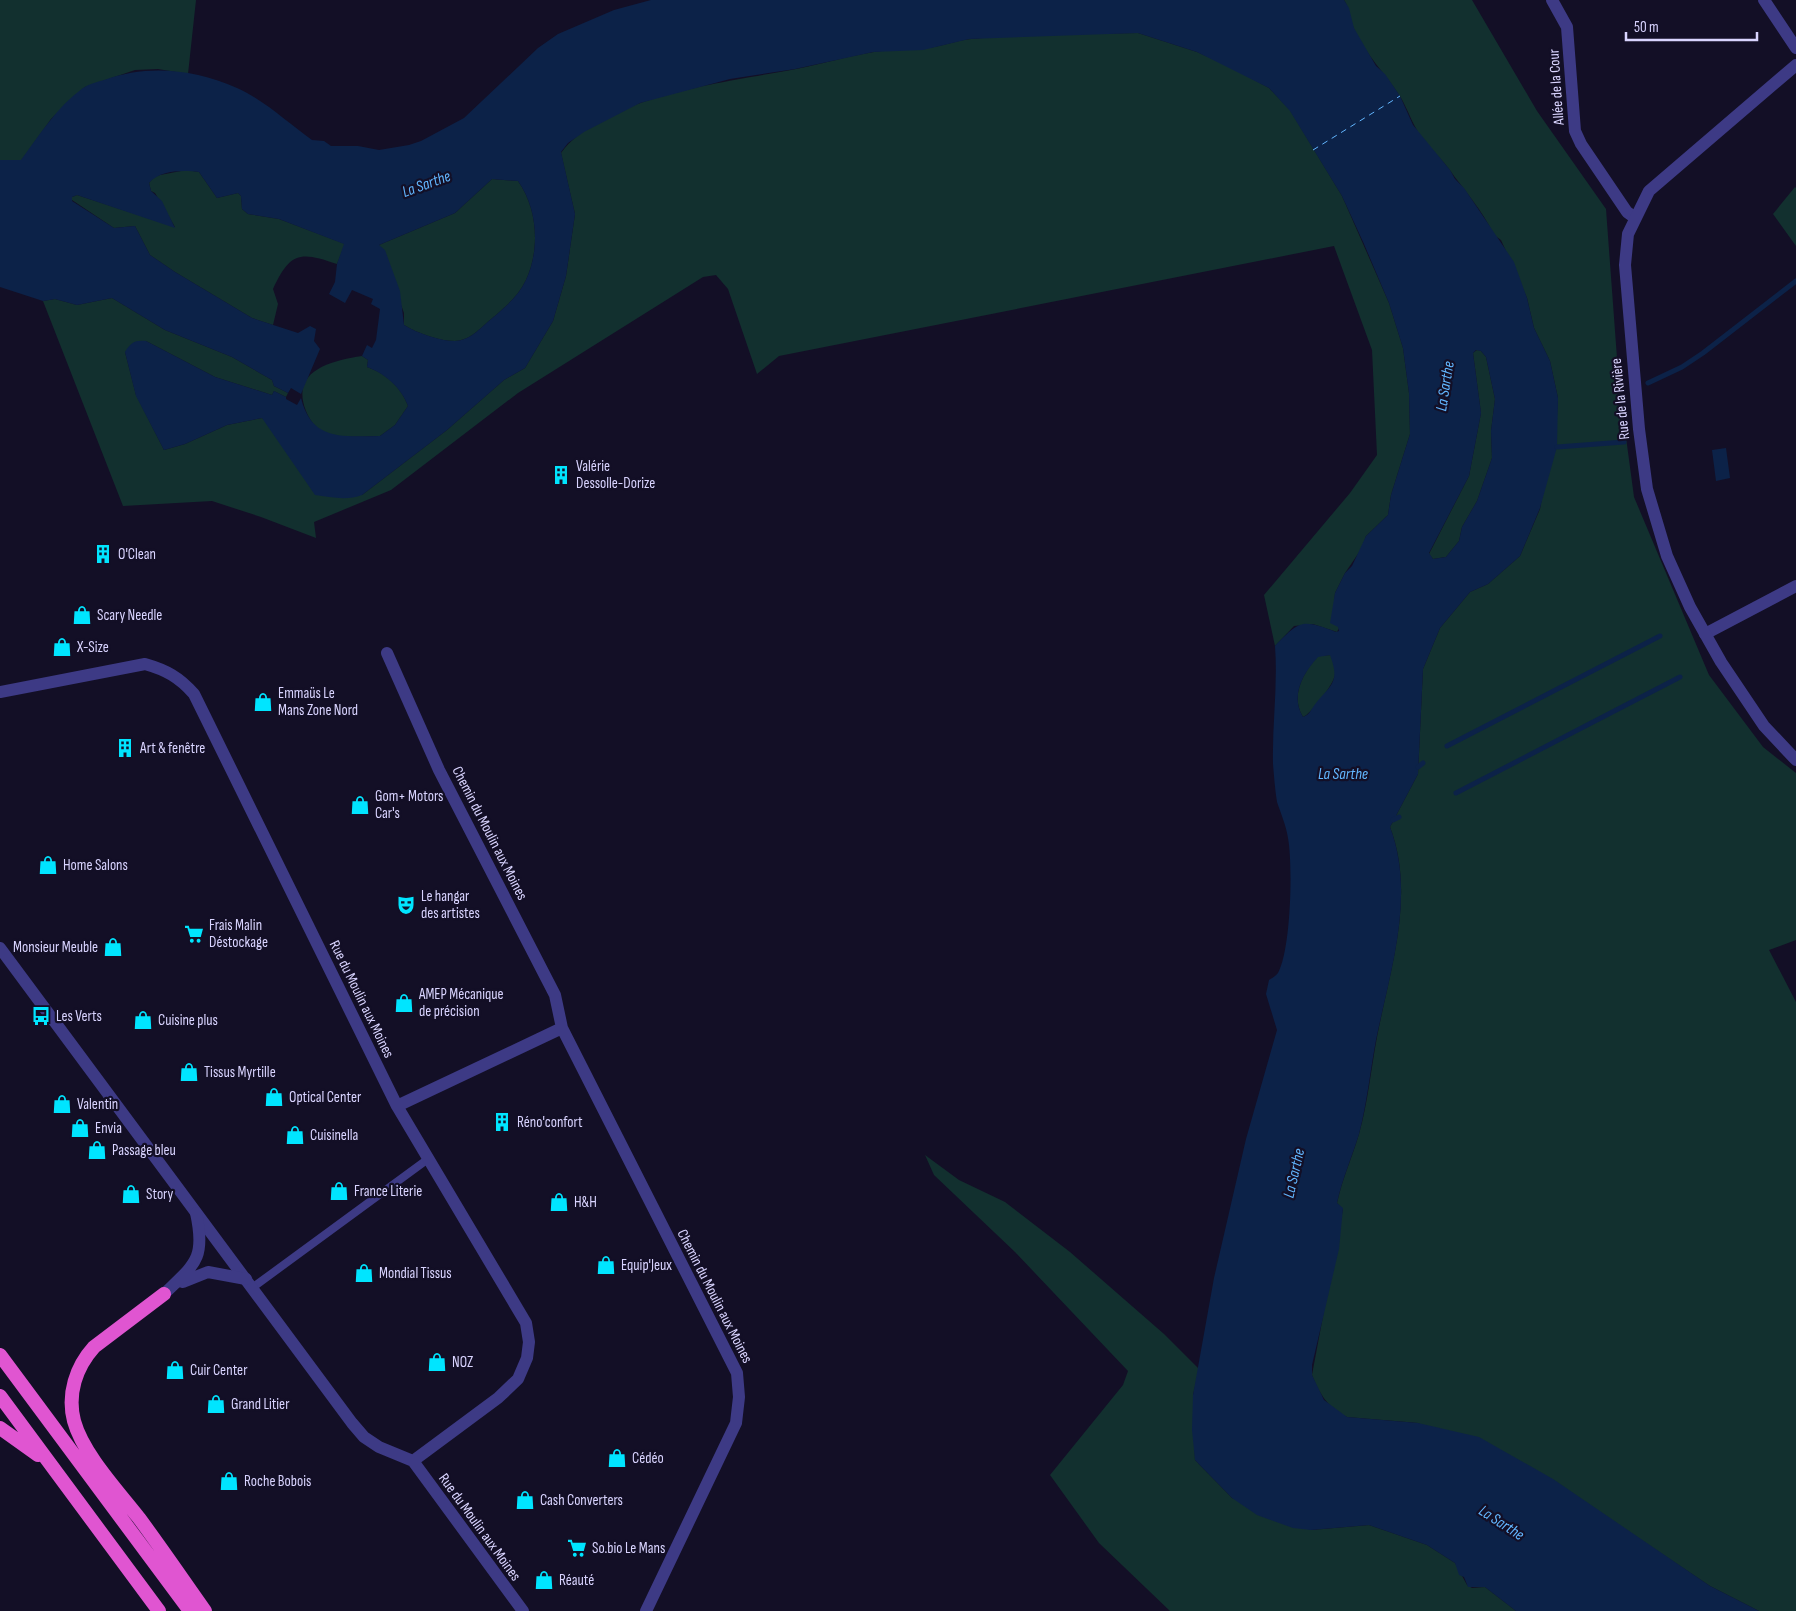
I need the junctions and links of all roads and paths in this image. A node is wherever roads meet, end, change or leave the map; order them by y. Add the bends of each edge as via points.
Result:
1 (1552, 0) edge
2 (1764, 0) edge
3 (1796, 48) edge
4 (1796, 66) edge
5 (1634, 217) junction
6 (1796, 586) edge
7 (1705, 634) junction
8 (387, 653) dead end
9 (0, 692) edge
10 (1796, 760) edge
11 (0, 948) edge
12 (562, 1028) junction
13 (397, 1106) junction
14 (428, 1159) junction
15 (196, 1213) junction
16 (249, 1284) junction
17 (164, 1294) junction
18 (0, 1356) edge
19 (0, 1396) edge
20 (0, 1428) edge
21 (413, 1461) junction
22 (52, 1466) junction
23 (159, 1611) edge
24 (190, 1611) edge
25 (205, 1611) edge
26 (523, 1611) edge
27 (646, 1611) edge

1 - 5 street, Allée de la Cour via 1567,26 1575,131 1627,212
2 - 3 street
4 - 5 street, Rue de la Rivière via 1649,191
5 - 7 street, Rue de la Rivière via 1628,234 1625,265 1633,382 1647,489 1667,556
6 - 7 street
7 - 10 street, Rue de la Rivière via 1764,726
8 - 12 street, Chemin du Moulin aux Moines via 439,770 555,995
9 - 13 street, Rue du Moulin aux Moines via 145,664 165,669 180,678 194,694
11 - 15 street
12 - 13 street
12 - 27 street, Chemin du Moulin aux Moines via 737,1372 736,1423
13 - 14 street, Rue du Moulin aux Moines
14 - 16 lane
14 - 21 street, Rue du Moulin aux Moines via 526,1323 529,1342 527,1358 518,1379 498,1398
15 - 16 street
15 - 17 street via 202,1236 197,1256 191,1268
16 - 17 street via 208,1272 192,1277
16 - 21 street via 364,1437
17 - 25 highway via 86,1356 72,1390 72,1411 78,1432 96,1462
18 - 24 highway
19 - 22 highway
20 - 22 highway
21 - 26 street, Rue du Moulin aux Moines
22 - 23 highway

